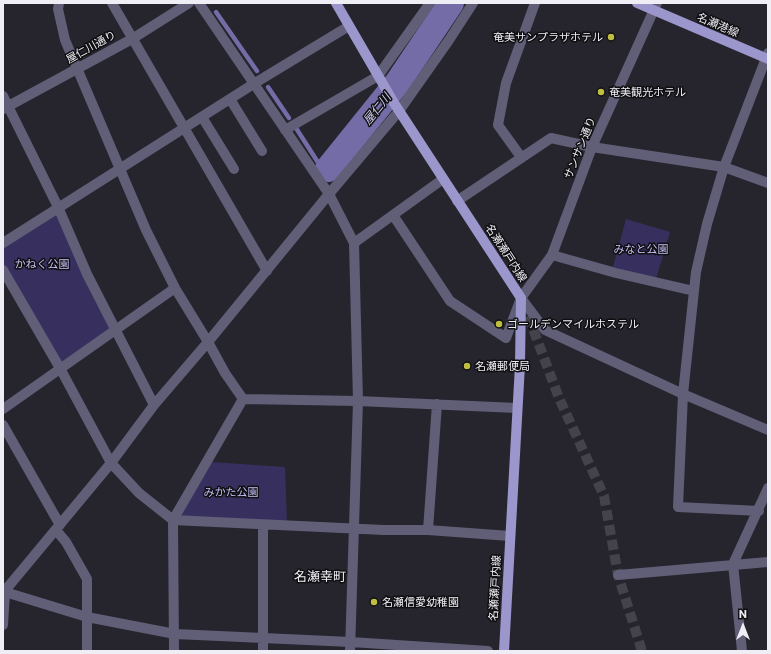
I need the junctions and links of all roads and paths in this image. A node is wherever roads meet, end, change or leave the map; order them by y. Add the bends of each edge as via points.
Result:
1 (59, 3) edge
2 (112, 3) edge
3 (189, 3) edge
4 (199, 3) edge
5 (336, 3) edge
6 (430, 3) edge
7 (473, 3) edge
8 (535, 3) edge
9 (637, 3) edge
10 (655, 7) edge
11 (349, 26) junction
12 (132, 39) junction
13 (767, 57) edge
14 (77, 68) junction
15 (380, 79) junction
16 (255, 83) junction
17 (3, 96) edge
18 (230, 99) junction
19 (396, 107) junction
20 (6, 108) edge
21 (202, 117) junction
22 (185, 128) junction
23 (285, 130) junction
24 (592, 147) junction
25 (262, 151) dead end
26 (521, 157) junction
27 (724, 167) junction
28 (119, 168) junction
29 (234, 169) dead end
30 (443, 180) junction
31 (768, 183) edge
32 (329, 194) junction
33 (457, 201) junction
34 (58, 207) junction
35 (393, 215) junction
36 (3, 243) edge
37 (354, 243) junction
38 (552, 254) junction
39 (3, 270) edge
40 (267, 271) junction
41 (174, 288) junction
42 (694, 291) junction
43 (521, 298) junction
44 (116, 329) junction
45 (208, 342) junction
46 (61, 370) junction
47 (683, 394) junction
48 (243, 398) junction
49 (358, 401) junction
50 (437, 404) junction
51 (154, 405) junction
52 (517, 408) junction
53 (3, 409) edge
54 (3, 425) edge
55 (768, 430) edge
56 (111, 463) junction
57 (768, 488) edge
58 (759, 511) junction
59 (173, 520) junction
60 (263, 525) junction
61 (58, 528) junction
62 (355, 528) junction
63 (428, 530) junction
64 (510, 536) junction
65 (768, 562) edge
66 (733, 564) junction
67 (618, 575) dead end
68 (4, 591) edge
69 (87, 617) junction
70 (3, 625) edge
71 (174, 634) junction
72 (263, 638) junction
73 (350, 646) edge
74 (87, 651) edge
75 (174, 651) edge
76 (263, 651) edge
77 (488, 651) edge
78 (504, 651) edge
79 (742, 651) edge

1 - 14 street via 58,10 65,40
2 - 12 street
3 - 12 street, 屋仁川通り
4 - 16 street
5 - 11 main road, 名瀬瀬戸内線
6 - 15 street
7 - 19 street via 450,40
8 - 26 street via 506,83 498,124
9 - 10 main road, 名瀬港線
10 - 13 main road, 名瀬港線
10 - 24 street, サンサン通り
11 - 15 main road, 名瀬瀬戸内線
11 - 16 street
12 - 14 street, 屋仁川通り
12 - 22 street
13 - 27 street
14 - 20 street, 屋仁川通り
14 - 28 street
15 - 19 main road, 名瀬瀬戸内線
15 - 23 street
16 - 18 street
16 - 23 street
17 - 20 street
18 - 21 street
18 - 25 street
19 - 30 main road, 名瀬瀬戸内線
19 - 32 street
20 - 34 street
21 - 22 street
21 - 29 street
22 - 28 street
22 - 40 street
23 - 32 street
24 - 26 street via 551,138
24 - 27 street
24 - 38 street, サンサン通り
26 - 33 street
27 - 31 street
27 - 42 street via 707,224
28 - 34 street
28 - 41 street
30 - 33 main road, 名瀬瀬戸内線
30 - 35 street
32 - 37 street
32 - 40 street
33 - 43 main road, 名瀬瀬戸内線
34 - 36 street
34 - 44 street via 87,274
35 - 37 street
35 - 43 street, サンサン通り via 450,301 506,338
37 - 49 street
38 - 42 street via 616,273
38 - 43 street, サンサン通り
39 - 46 street
40 - 45 street
41 - 44 street
41 - 45 street
42 - 47 street
43 - 47 street via 545,330
43 - 52 main road, 名瀬瀬戸内線
44 - 46 street
44 - 51 street
45 - 48 street via 225,373
45 - 51 street
46 - 53 street
46 - 56 street
47 - 55 street
47 - 58 street via 678,507
48 - 49 street
48 - 59 street
49 - 50 street
49 - 62 street
50 - 52 street
50 - 63 street
51 - 56 street
52 - 64 main road, 名瀬瀬戸内線
54 - 61 street
56 - 59 street via 139,493
56 - 61 street
57 - 58 street
58 - 66 street
59 - 60 street
59 - 71 street
60 - 62 street
60 - 72 street
61 - 68 street
61 - 69 street via 87,579
62 - 63 street
62 - 73 street
63 - 64 street
64 - 78 main road, 名瀬瀬戸内線
65 - 66 street
66 - 67 street
66 - 79 street
68 - 69 street
68 - 70 street
69 - 71 street
69 - 74 street
71 - 72 street
71 - 75 street
72 - 73 street
72 - 76 street
73 - 77 street

